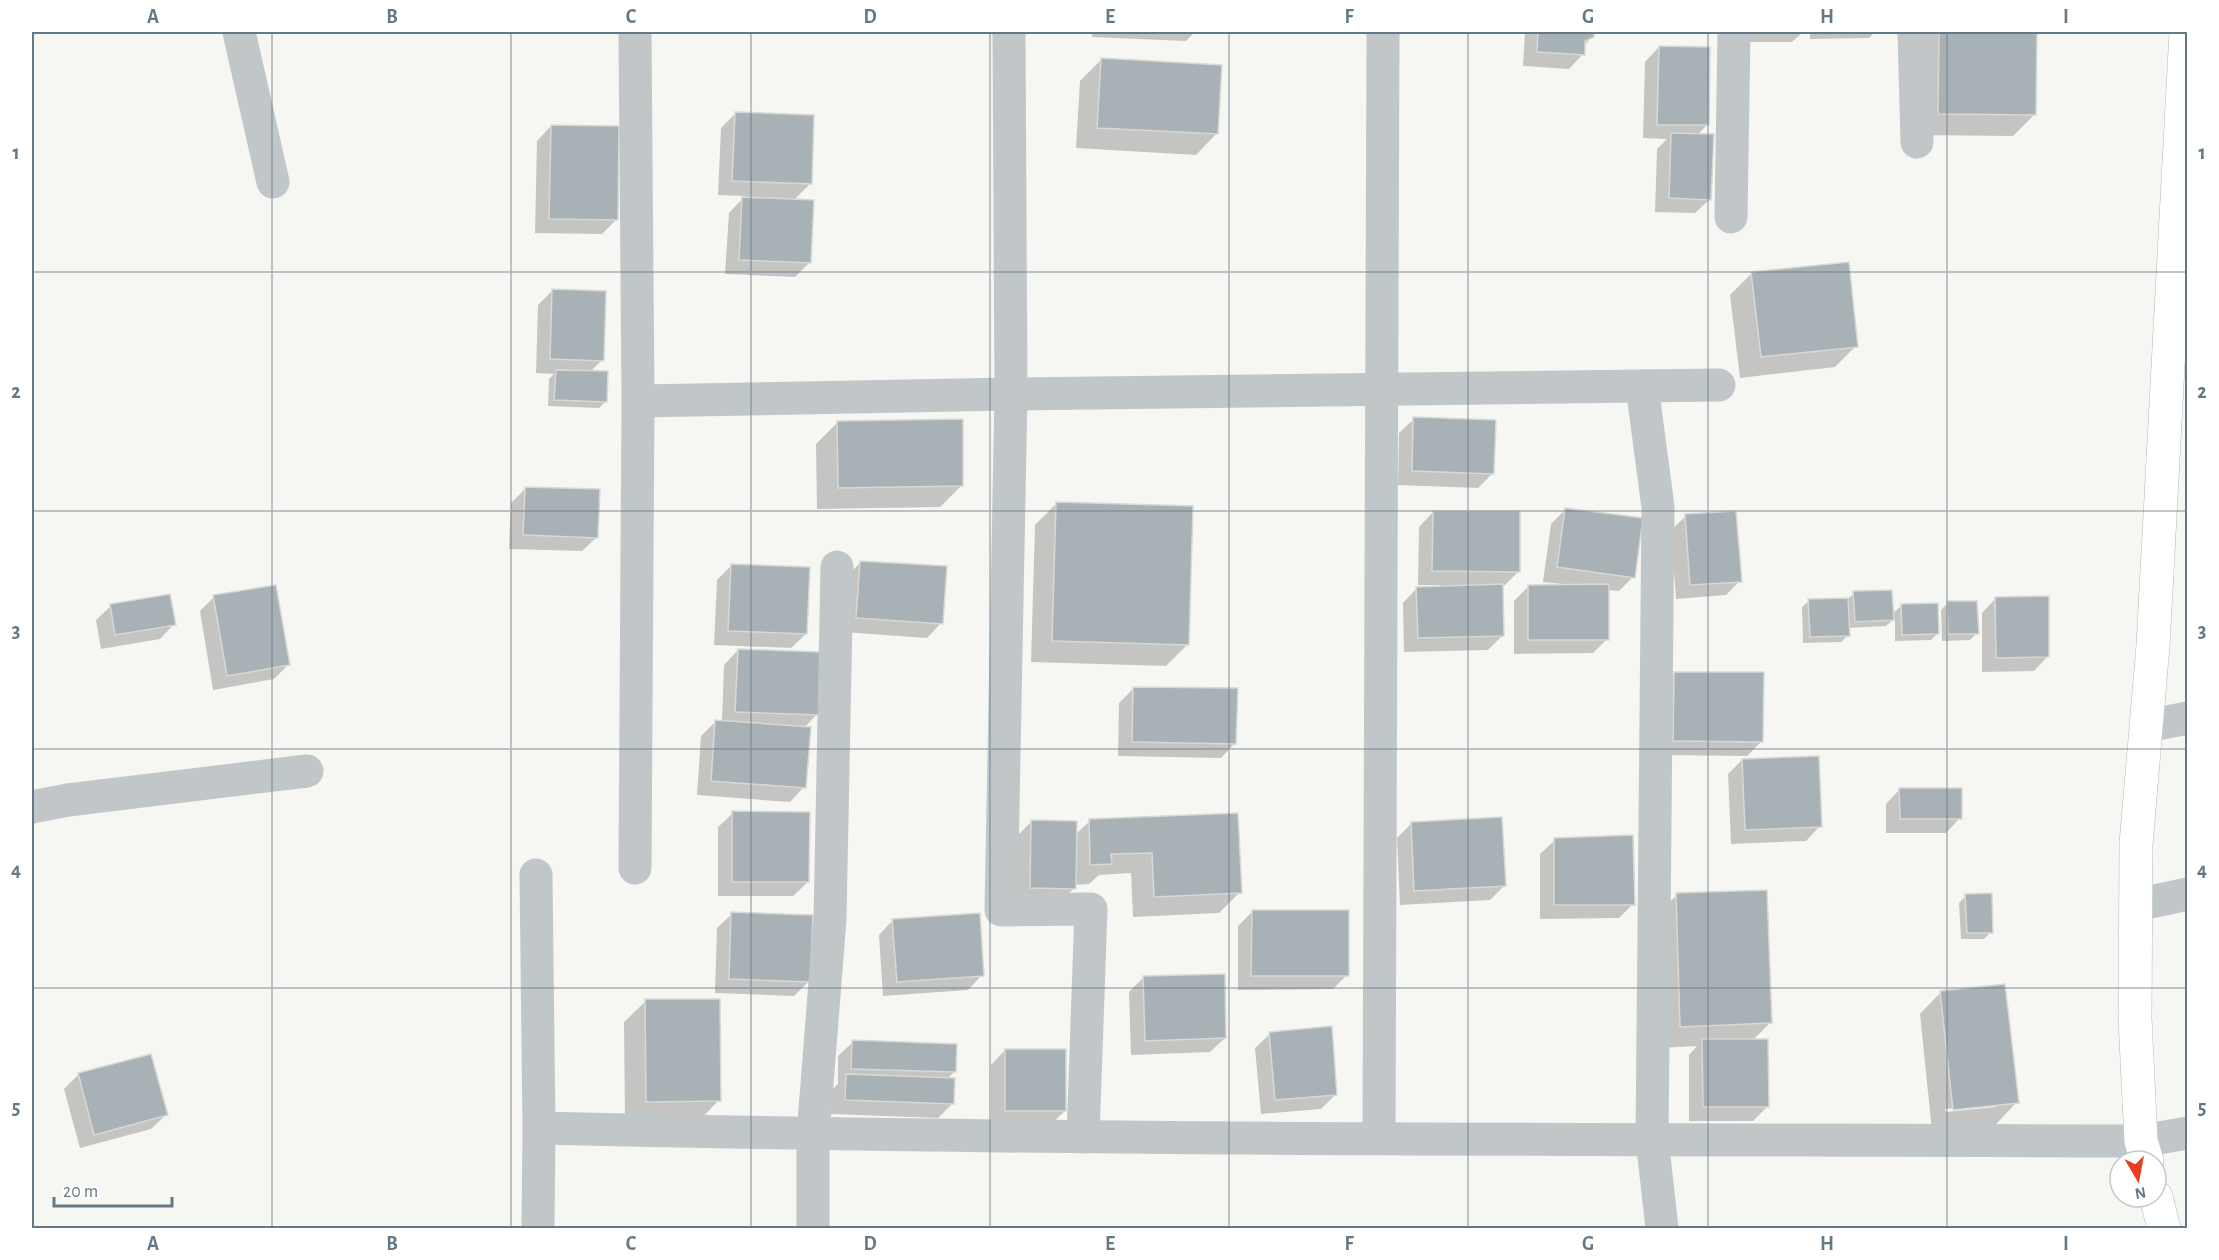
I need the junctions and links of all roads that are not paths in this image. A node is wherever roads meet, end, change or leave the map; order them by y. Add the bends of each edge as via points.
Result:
1 (239, 32) edge
2 (635, 32) edge
3 (1009, 32) edge
4 (1383, 32) edge
5 (1734, 32) edge
6 (1914, 32) edge
7 (2186, 32) edge
8 (1917, 142) dead end
9 (273, 182) dead end
10 (1731, 217) dead end
11 (1719, 385) dead end
12 (1642, 386) junction
13 (1382, 389) junction
14 (1011, 394) junction
15 (638, 401) junction
16 (837, 567) dead end
17 (2187, 718) edge
18 (2146, 726) junction
19 (307, 771) dead end
20 (32, 807) edge
21 (635, 868) dead end
22 (536, 875) dead end
23 (2187, 894) edge
24 (2136, 905) junction
25 (539, 1128) junction
26 (2187, 1133) edge
27 (813, 1135) junction
28 (1083, 1137) junction
29 (1379, 1138) junction
30 (1652, 1139) junction
31 (2144, 1149) edge
32 (2149, 1149) edge
33 (2108, 1150) edge
34 (2159, 1209) edge
35 (538, 1228) edge
36 (813, 1228) edge
37 (1662, 1228) edge
38 (2164, 1228) edge

1 - 9 street
2 - 15 street
3 - 14 street
4 - 13 street
5 - 10 street
6 - 8 street
7 - 18 main road
11 - 12 street
12 - 13 street
12 - 30 street via 1659,507
13 - 14 street
13 - 29 street
14 - 15 street
14 - 28 street via 1001,910 1091,909
15 - 21 street
16 - 27 street via 830,919
17 - 18 street
18 - 24 main road via 2136,844
19 - 20 street
22 - 25 street
23 - 24 street
24 - 31 main road via 2135,1018
25 - 27 street
25 - 35 street
26 - 32 street
27 - 28 street
27 - 36 street
28 - 29 street
29 - 30 street
30 - 33 street
30 - 37 street
34 - 38 main road

